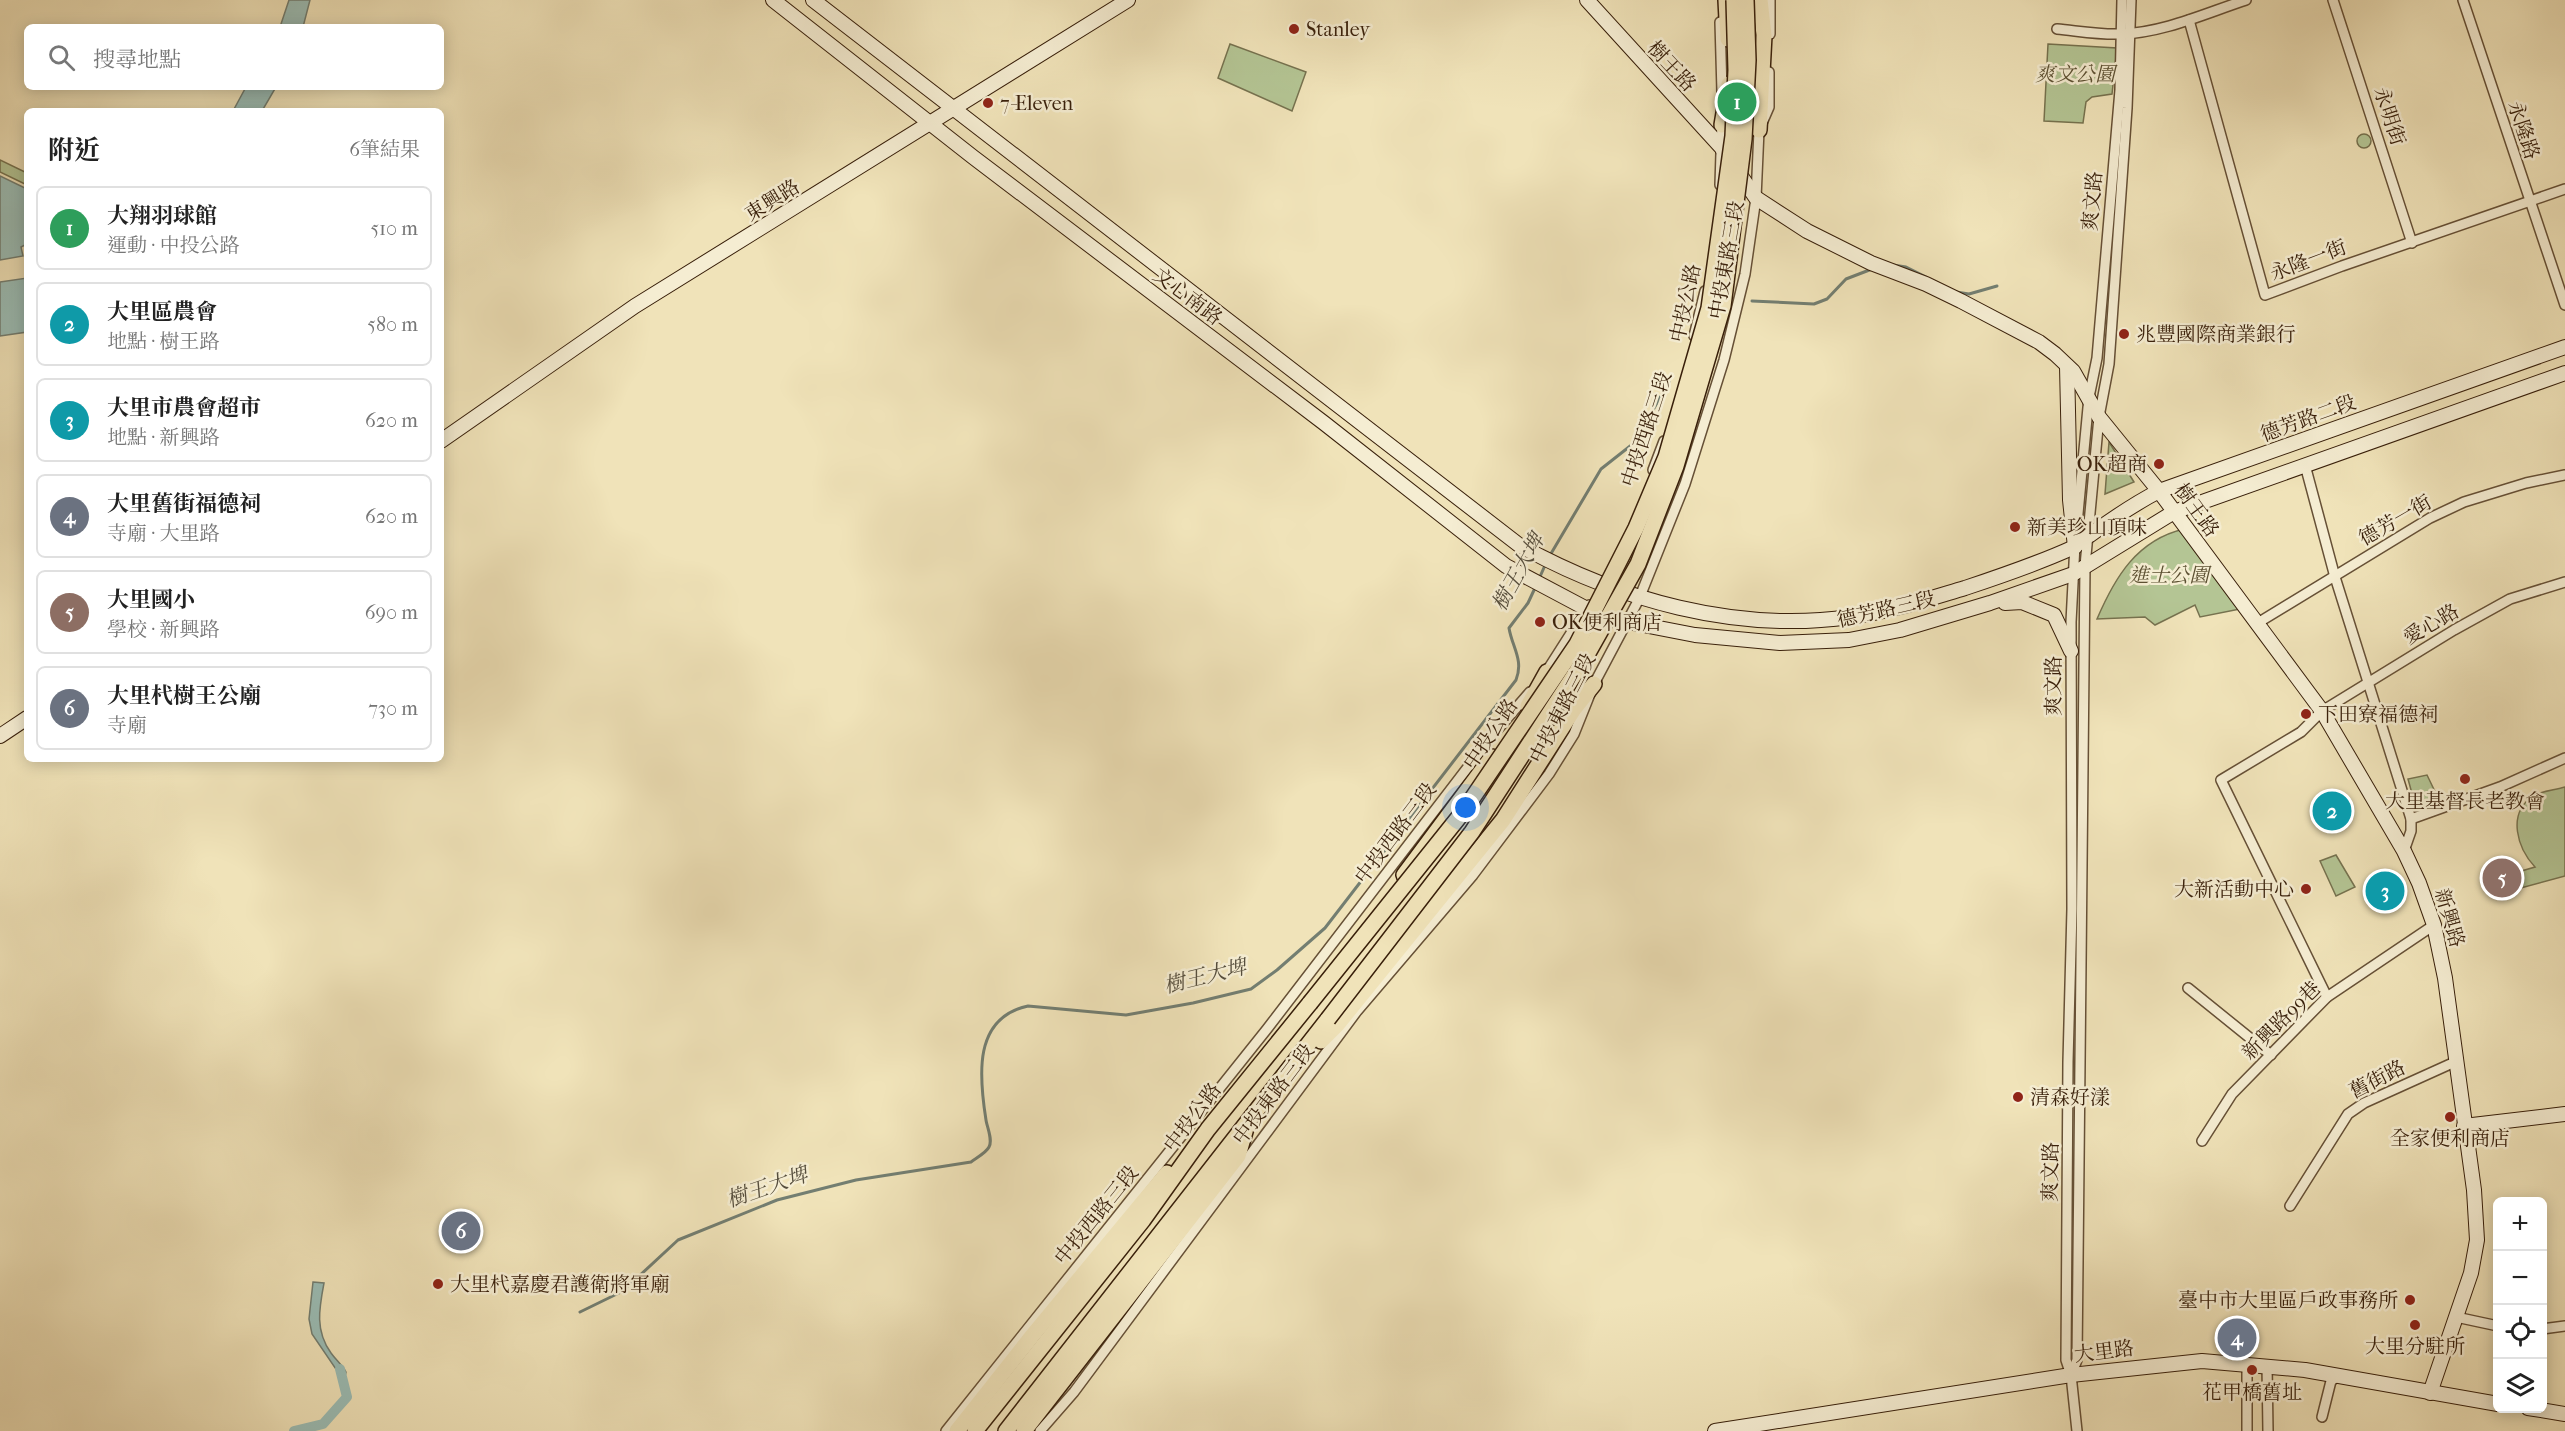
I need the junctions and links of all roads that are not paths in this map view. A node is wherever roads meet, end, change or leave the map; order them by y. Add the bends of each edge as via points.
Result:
1 (773, 0) edge
2 (813, 0) edge
3 (1128, 0) edge
4 (1587, 0) edge
5 (1719, 0) edge
6 (1726, 0) edge
7 (1734, 0) edge
8 (1746, 0) edge
9 (1760, 0) edge
10 (1770, 0) edge
11 (2122, 0) edge
12 (2131, 0) edge
13 (2246, 0) edge
14 (2333, 0) edge
15 (2463, 0) edge
16 (2189, 20) junction
17 (2057, 29) dead end
18 (2127, 34) junction
19 (954, 110) junction
20 (931, 124) junction
21 (1722, 125) junction
22 (1759, 130) junction
23 (1721, 147) junction
24 (2565, 189) edge
25 (1756, 198) junction
26 (2528, 201) junction
27 (2412, 243) junction
28 (1703, 298) junction
29 (2565, 305) edge
30 (1737, 306) junction
31 (2565, 347) edge
32 (2067, 366) junction
33 (2565, 374) edge
34 (2089, 397) junction
35 (2099, 417) junction
36 (444, 439) edge
37 (2305, 465) junction
38 (2564, 478) edge
39 (2159, 491) junction
40 (2174, 512) junction
41 (2088, 536) junction
42 (2075, 547) junction
43 (2085, 566) junction
44 (2073, 574) junction
45 (2335, 577) junction
46 (2565, 582) edge
47 (1599, 584) junction
48 (1639, 599) junction
49 (1990, 603) junction
50 (1587, 609) junction
51 (1628, 622) junction
52 (2256, 624) junction
53 (2071, 651) junction
54 (1547, 672) junction
55 (2367, 682) junction
56 (1594, 684) junction
57 (2322, 711) junction
58 (24, 720) edge
59 (0, 736) edge
60 (2565, 758) edge
61 (2411, 819) junction
62 (2404, 851) junction
63 (2434, 925) junction
64 (2188, 988) dead end
65 (2328, 997) junction
66 (1268, 1053) junction
67 (2271, 1055) junction
68 (2457, 1061) junction
69 (1288, 1072) junction
70 (2565, 1114) edge
71 (1249, 1118) junction
72 (2464, 1126) junction
73 (1208, 1129) junction
74 (2202, 1141) dead end
75 (2290, 1206) dead end
76 (2456, 1317) junction
77 (2493, 1325) edge
78 (2565, 1326) edge
79 (2547, 1328) edge
80 (2247, 1363) junction
81 (2266, 1365) junction
82 (2071, 1375) junction
83 (2338, 1376) junction
84 (2430, 1393) junction
85 (2493, 1403) edge
86 (2547, 1411) edge
87 (2565, 1414) edge
88 (2322, 1417) dead end
89 (946, 1431) edge
90 (957, 1431) edge
91 (975, 1431) edge
92 (1006, 1431) edge
93 (1024, 1431) edge
94 (1040, 1431) edge
95 (1715, 1431) edge
96 (2077, 1431) edge
97 (2247, 1431) edge
98 (2268, 1431) edge

1 - 20 street, 文心南路
2 - 19 street, 文心南路
3 - 19 street, 東興路
4 - 23 street, 樹王路
5 - 21 street, 中投西路三段
6 - 21 main road via 1730,70
7 - 66 main road, 中投公路, bridge via 1733,136 1709,308 1666,457 1640,518 1577,644 1463,812
8 - 69 main road, 中投公路, bridge via 1744,139 1723,306 1676,466 1638,564 1584,660 1472,832
9 - 22 main road via 1764,35
10 - 22 street, 中投東路三段 via 1769,107
11 - 18 street, 爽文路
12 - 18 street, 爽文路
13 - 16 street
14 - 27 street, 永明街
15 - 26 street, 永隆路
16 - 18 street
16 - 27 street, 永隆一街 via 2265,295
17 - 18 street
18 - 34 street, 爽文路 via 2097,358
18 - 35 street, 爽文路 via 2109,364
19 - 20 street, 東興路
19 - 47 street, 文心南路 via 1519,545
20 - 36 street, 東興路 via 635,306
20 - 50 street, 文心南路 via 1506,566
21 - 23 street, 中投西路三段
22 - 25 street, 中投東路三段
23 - 25 street, 樹王路
23 - 28 street, 中投西路三段 via 1718,211
24 - 26 street, 永隆一街
25 - 30 street, 中投東路三段
25 - 32 street, 樹王路 via 1807,231 2010,326 2039,342
26 - 27 street, 永隆一街
26 - 29 street, 永隆路
28 - 30 street via 1712,317 1728,317
28 - 47 street, 中投西路三段 via 1664,440 1638,509
30 - 48 street, 中投東路三段 via 1685,484
31 - 39 street, 德芳路二段
32 - 34 street, 樹王路
32 - 42 street via 2069,490
33 - 37 street
34 - 35 street, 樹王路
34 - 42 street, 爽文路
35 - 39 street, 樹王路
35 - 41 street, 爽文路
37 - 40 street
37 - 45 street
38 - 45 street, 德芳一街 via 2526,483 2464,502 2430,518
39 - 40 street, 樹王路
39 - 41 street, 德芳路二段
40 - 43 street, 德芳路三段
40 - 52 street, 樹王路
41 - 42 street, 德芳路二段
41 - 43 street, 爽文路
42 - 44 street, 爽文路
42 - 48 street, 德芳路三段 via 1988,581 1852,617 1816,621 1753,619
43 - 44 street, 德芳路三段
43 - 82 street, 爽文路 via 2077,1360
44 - 49 street, 德芳路三段
44 - 53 street, 爽文路
45 - 52 street, 德芳一街
45 - 55 street
46 - 55 street, 愛心路 via 2510,599
47 - 48 street, 德芳路三段
47 - 50 street, 中投西路三段
48 - 51 street, 中投東路三段
49 - 51 street, 德芳路三段 via 1900,630 1814,643 1738,641
49 - 53 street via 2022,602 2054,615
50 - 51 street, 德芳路三段
50 - 54 street, 中投西路三段
51 - 56 street, 中投東路三段
52 - 57 street, 樹王路
53 - 82 street, 爽文路 via 2066,1360
54 - 66 main road via 1518,723 1299,1006
54 - 89 street, 中投西路三段 via 1491,737 1267,1029
55 - 57 street, 愛心路
55 - 61 street
56 - 69 main road via 1503,820 1336,1025
56 - 94 street, 中投東路三段 via 1574,734 1549,774 1473,876 1357,1011 1074,1392
57 - 62 street, 樹王路
57 - 65 street, 愛心路 via 2301,732 2222,780
58 - 59 street
60 - 61 street via 2500,787
61 - 62 street
62 - 63 street, 新興路
63 - 65 street, 新興路99巷
63 - 68 street, 新興路
64 - 67 street
65 - 67 street, 新興路99巷
66 - 73 main road, 中投公路
67 - 74 street, 新興路99巷 via 2232,1094
68 - 72 street, 新興路
68 - 75 street, 舊街路 via 2348,1114
69 - 71 main road, 中投公路
70 - 72 street
71 - 92 main road, 中投公路
71 - 93 main road via 1238,1156
72 - 76 street, 新興路 via 2477,1240
73 - 90 main road via 1151,1191
73 - 91 main road, 中投公路 via 1143,1220
76 - 77 street
76 - 84 street, 新興路
78 - 79 street
80 - 81 street, 大里路
80 - 82 street, 大里路 via 2202,1361
80 - 97 street
81 - 83 street, 大里路
81 - 98 street
82 - 95 street, 大里路
82 - 96 street, 爽文路
83 - 84 street, 大里路
83 - 88 street via 2331,1381
84 - 85 street, 大里路
86 - 87 street

